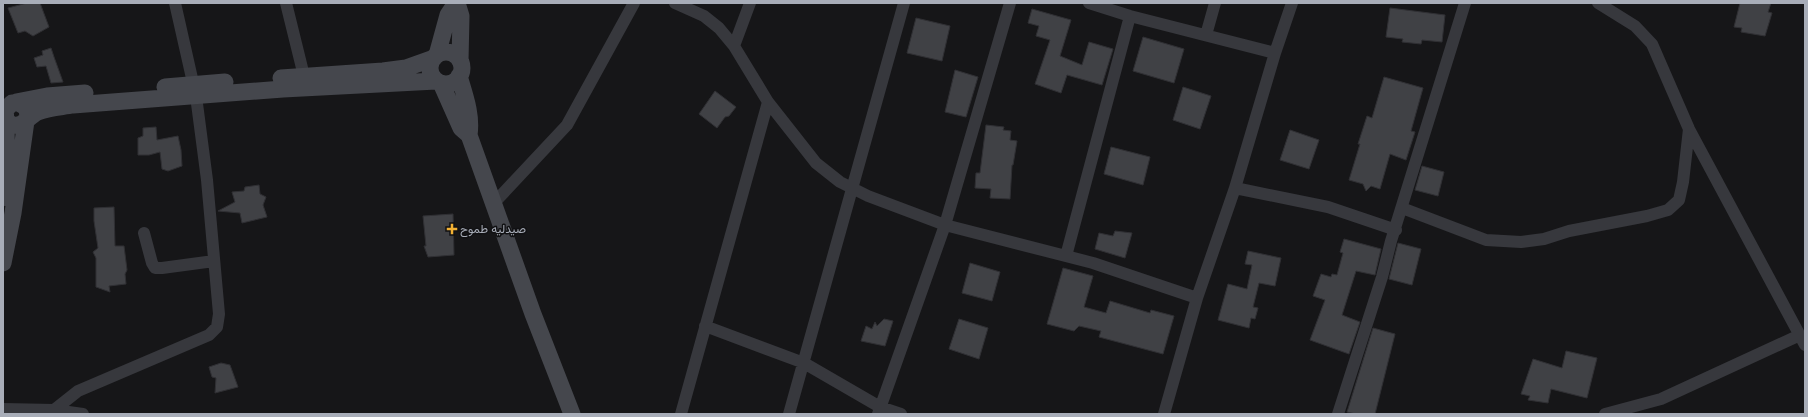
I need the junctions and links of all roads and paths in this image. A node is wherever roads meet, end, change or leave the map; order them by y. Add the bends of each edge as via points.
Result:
1 (175, 3) edge
2 (286, 3) edge
3 (457, 3) edge
4 (634, 3) edge
5 (675, 3) edge
6 (750, 3) edge
7 (904, 3) edge
8 (1010, 3) edge
9 (1089, 3) edge
10 (1215, 3) edge
11 (1292, 3) edge
12 (1465, 3) edge
13 (1598, 3) edge
14 (1130, 16) junction
15 (1206, 35) junction
16 (734, 46) junction
17 (1275, 53) junction
18 (436, 56) junction
19 (460, 68) junction
20 (304, 76) junction
21 (438, 82) junction
22 (195, 90) junction
23 (768, 102) junction
24 (7, 112) edge
25 (27, 119) junction
26 (1688, 129) junction
27 (469, 135) junction
28 (1235, 188) junction
29 (853, 189) junction
30 (493, 204) junction
31 (1402, 208) junction
32 (945, 225) junction
33 (1396, 230) junction
34 (144, 233) dead end
35 (7, 242) junction
36 (1066, 256) junction
37 (214, 261) junction
38 (3, 263) edge
39 (1197, 298) junction
40 (705, 326) junction
41 (1802, 340) edge
42 (804, 364) junction
43 (3, 409) edge
44 (54, 410) junction
45 (879, 410) edge
46 (83, 414) edge
47 (572, 414) edge
48 (681, 414) edge
49 (789, 414) edge
50 (901, 414) edge
51 (1164, 414) edge
52 (1338, 414) edge
53 (1605, 414) edge

1 - 22 street
2 - 20 street
3 - 18 street via 448,15
3 - 19 street via 461,16
4 - 30 street via 566,125
5 - 16 street via 704,16 719,28
6 - 16 street
7 - 29 street
8 - 32 street
9 - 14 street
10 - 15 street
11 - 17 street
12 - 31 street
13 - 26 street via 1635,26 1652,44
14 - 15 street
14 - 36 street
15 - 17 street
16 - 23 street
17 - 28 street
18 - 19 street via 452,54
18 - 20 street via 406,68 383,72
18 - 21 street via 430,72
19 - 21 street via 452,83
19 - 27 street via 469,109
20 - 22 street
21 - 22 street
21 - 27 street via 461,128
22 - 24 street via 47,96
22 - 25 street via 66,106 39,112
22 - 37 street
23 - 29 street via 816,162 840,182
23 - 40 street
24 - 25 street via 25,106 28,111
24 - 35 street
25 - 35 street
26 - 31 street via 1679,200 1668,210 1647,216 1521,242 1486,240
26 - 41 street
27 - 30 street
28 - 33 street via 1328,207
28 - 39 street
29 - 32 street
29 - 42 street
30 - 47 street
31 - 33 street
32 - 36 street
32 - 45 street
33 - 52 street
34 - 37 street via 152,263 156,268
35 - 38 street
36 - 39 street via 1093,262
37 - 44 street via 218,314 217,326 209,335 78,391
39 - 51 street
40 - 42 street
40 - 48 street
41 - 53 street via 1661,399
42 - 45 street
42 - 49 street
43 - 44 street
44 - 46 street
45 - 50 street

